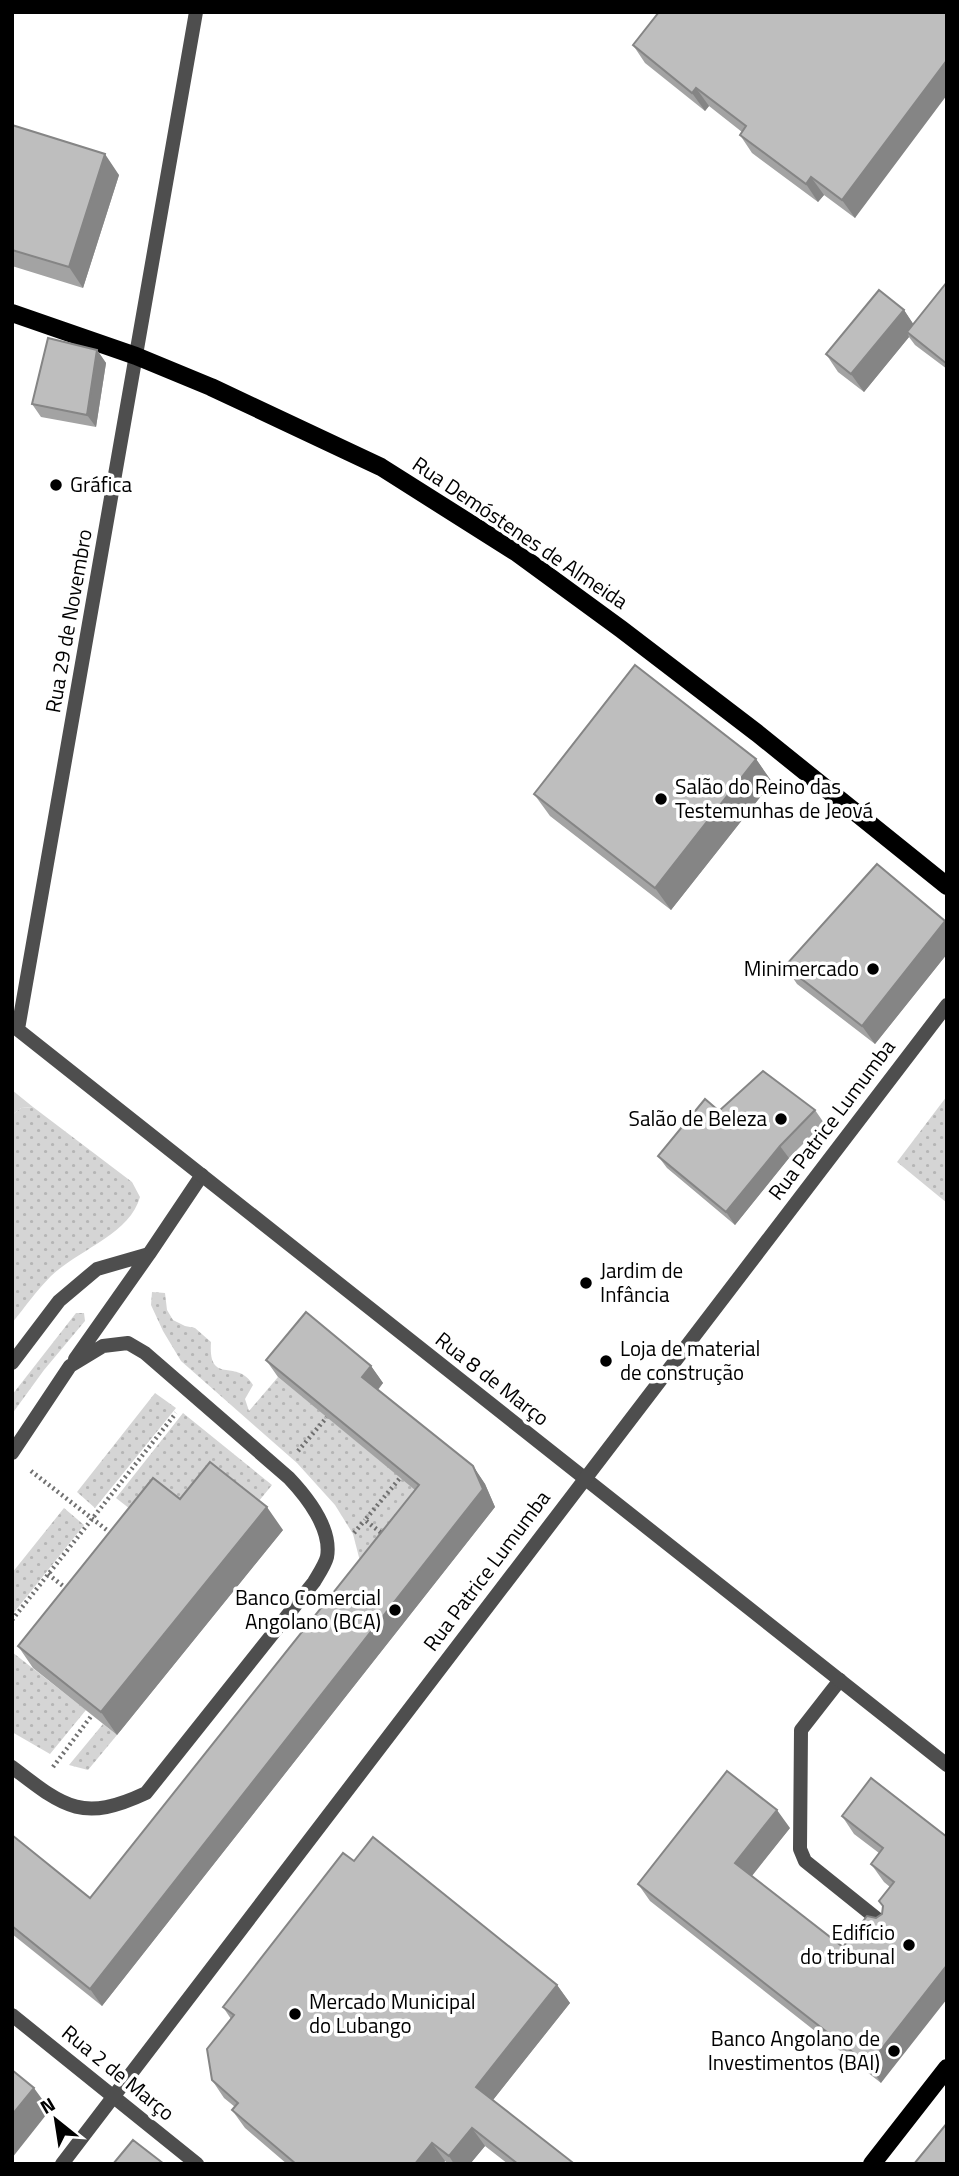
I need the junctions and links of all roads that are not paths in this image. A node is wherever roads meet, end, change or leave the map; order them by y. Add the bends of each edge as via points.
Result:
1 (196, 12) edge
2 (12, 313) edge
3 (136, 356) junction
4 (947, 886) edge
5 (947, 1004) edge
6 (15, 1027) edge
7 (202, 1175) junction
8 (149, 1254) junction
9 (12, 1363) edge
10 (71, 1366) junction
11 (12, 1453) edge
12 (584, 1478) junction
13 (840, 1681) junction
14 (947, 1765) edge
15 (12, 1767) edge
16 (886, 1926) edge
17 (12, 2015) edge
18 (947, 2068) edge
19 (113, 2097) junction
20 (62, 2164) edge
21 (197, 2164) edge
22 (872, 2164) edge

1 - 3 street, Rua 29 de Novembro
2 - 3 main road, Rua Demóstenes de Almeida
3 - 4 main road, Rua Demóstenes de Almeida via 381,467 517,553 757,733
3 - 6 street, Rua 29 de Novembro
5 - 12 street, Rua Patrice Lumumba
6 - 7 street, Rua 8 de Março
7 - 8 street
7 - 12 street, Rua 8 de Março
8 - 9 street via 97,1269 59,1301
8 - 10 street
10 - 11 street
10 - 15 street via 103,1346 128,1343 145,1353 305,1494 325,1534 327,1558 314,1582 146,1793 118,1806 85,1810 52,1798
12 - 13 street, Rua 8 de Março
12 - 19 street, Rua Patrice Lumumba
13 - 14 street, Rua 8 de Março
13 - 16 street via 801,1730 800,1849 805,1861
17 - 19 street, Rua 2 de Março
18 - 22 main road
19 - 20 street, Rua Patrice Lumumba
19 - 21 street, Rua 2 de Março

